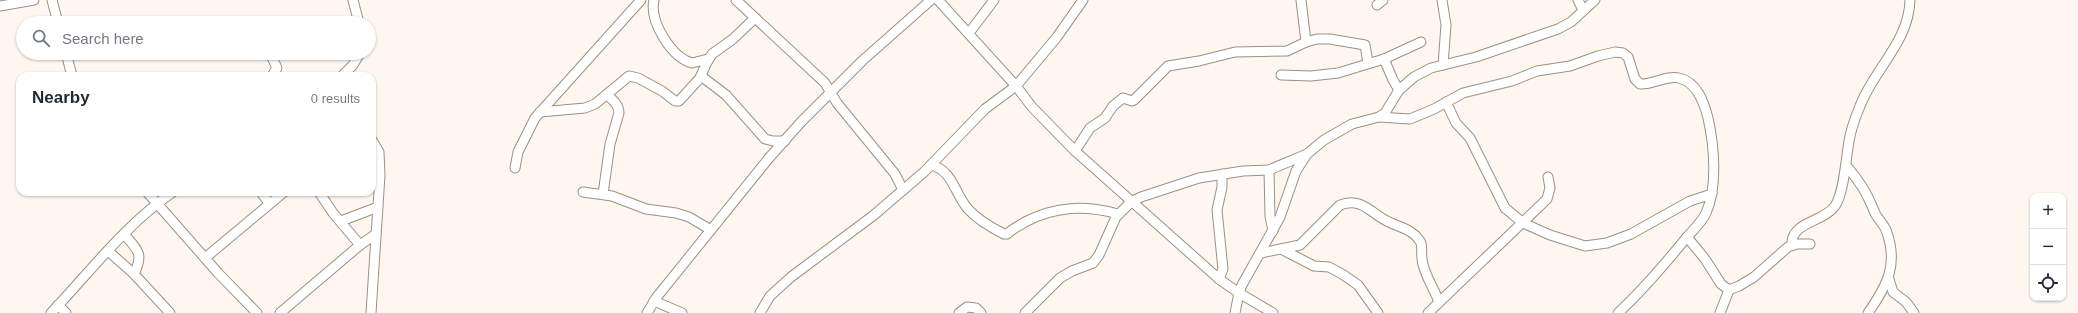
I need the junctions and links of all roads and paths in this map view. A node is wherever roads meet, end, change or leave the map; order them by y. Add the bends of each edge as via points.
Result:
1 (34, 0) edge
2 (52, 0) edge
3 (353, 0) edge
4 (641, 0) edge
5 (654, 0) edge
6 (736, 0) edge
7 (931, 0) edge
8 (938, 0) edge
9 (994, 0) edge
10 (1082, 0) edge
11 (1301, 0) edge
12 (1442, 0) edge
13 (1578, 0) edge
14 (1595, 0) edge
15 (1910, 0) edge
16 (0, 6) edge
17 (1582, 10) junction
18 (56, 16) edge
19 (357, 16) edge
20 (755, 18) junction
21 (969, 33) junction
22 (1306, 42) junction
23 (1421, 42) dead end
24 (708, 59) junction
25 (1384, 59) junction
26 (68, 60) edge
27 (273, 60) edge
28 (356, 60) edge
29 (1368, 63) junction
30 (1443, 65) junction
31 (71, 72) edge
32 (274, 72) edge
33 (346, 72) edge
34 (1281, 75) dead end
35 (701, 76) junction
36 (1016, 86) junction
37 (1399, 90) junction
38 (831, 93) junction
39 (607, 95) junction
40 (1446, 102) junction
41 (540, 112) junction
42 (1379, 117) junction
43 (785, 141) junction
44 (376, 147) edge
45 (1075, 151) junction
46 (1307, 154) junction
47 (931, 165) junction
48 (1846, 165) junction
49 (515, 168) dead end
50 (1269, 170) junction
51 (1222, 174) junction
52 (1548, 177) dead end
53 (903, 190) junction
54 (583, 192) dead end
55 (603, 194) junction
56 (1712, 194) junction
57 (151, 196) edge
58 (167, 196) edge
59 (264, 196) edge
60 (279, 196) edge
61 (322, 196) edge
62 (1131, 202) junction
63 (157, 203) junction
64 (269, 203) junction
65 (378, 206) junction
66 (1118, 214) junction
67 (340, 221) junction
68 (1523, 223) junction
69 (711, 230) junction
70 (1273, 231) junction
71 (124, 234) junction
72 (376, 234) junction
73 (1687, 237) junction
74 (1810, 244) dead end
75 (360, 245) junction
76 (1792, 245) junction
77 (1280, 249) junction
78 (108, 251) junction
79 (1261, 253) junction
80 (205, 258) junction
81 (134, 274) junction
82 (1219, 279) junction
83 (1889, 279) junction
84 (1729, 290) junction
85 (1238, 293) junction
86 (654, 301) junction
87 (1439, 302) junction
88 (58, 305) junction
89 (51, 313) edge
90 (66, 313) edge
91 (170, 313) edge
92 (257, 313) edge
93 (280, 313) edge
94 (371, 313) edge
95 (648, 313) edge
96 (682, 313) edge
97 (760, 313) edge
98 (959, 313) edge
99 (981, 313) edge
100 (1024, 313) edge
101 (1235, 313) edge
102 (1273, 313) edge
103 (1378, 313) edge
104 (1428, 313) edge
105 (1618, 313) edge
106 (1720, 313) edge
107 (1868, 313) edge
108 (1914, 313) edge

1 - 16 street
2 - 18 street
3 - 19 street
4 - 41 street
5 - 24 street via 656,23 676,54 692,63
6 - 20 street
7 - 38 street via 862,61
8 - 21 street
9 - 21 street
10 - 36 street via 1057,37
11 - 22 street
12 - 30 street via 1446,25
13 - 17 street
14 - 17 street
15 - 48 street via 1907,24 1858,111 1849,142
17 - 30 street via 1571,22 1558,29 1476,57
20 - 24 street
20 - 38 street via 808,65
21 - 36 street
22 - 29 street via 1330,39 1365,44
22 - 45 street via 1287,52 1235,52 1168,66 1134,100 1124,98 1116,102 1105,118 1090,128
23 - 25 street
24 - 35 street
25 - 29 street
25 - 37 street
26 - 31 street
27 - 32 street via 277,68
28 - 33 street
29 - 34 street via 1327,75
30 - 37 street via 1414,78
35 - 39 street via 677,101 638,78 629,76
35 - 43 street via 721,90 765,139
36 - 45 street via 1032,107
36 - 47 street via 985,109
37 - 42 street via 1385,113
38 - 43 street
38 - 53 street via 891,168
39 - 41 street via 585,108
39 - 55 street via 619,108 619,113 610,144
40 - 42 street via 1410,119
40 - 56 street via 1463,93 1512,81 1537,71 1570,66 1608,53 1624,53 1639,83 1678,78 1690,84 1701,96 1713,144
40 - 68 street via 1456,123 1470,138 1504,206
41 - 49 street via 518,152
42 - 46 street via 1352,124 1324,140
43 - 69 street
44 - 65 street via 379,152 380,175
45 - 62 street
46 - 50 street
46 - 70 street via 1296,171 1285,208
47 - 53 street
47 - 66 street via 951,179 969,210 1004,234 1043,213 1069,207 1105,210
48 - 76 street via 1834,207 1824,216 1798,230 1792,237
48 - 83 street via 1864,189 1876,215 1886,229 1891,252
50 - 51 street
50 - 70 street via 1270,216
51 - 62 street via 1185,181 1146,194
51 - 82 street via 1217,210 1223,269
52 - 68 street via 1550,195
53 - 97 street via 791,277 770,296
54 - 55 street
55 - 69 street via 646,209 689,217
56 - 68 street via 1690,201 1622,238 1597,245 1584,246
56 - 73 street via 1706,214
57 - 63 street
58 - 63 street
59 - 64 street
60 - 64 street
61 - 67 street
62 - 66 street
62 - 82 street
63 - 71 street
63 - 80 street
64 - 80 street
65 - 67 street
65 - 72 street
66 - 100 street via 1095,260 1088,266 1060,278
67 - 75 street
68 - 87 street
69 - 86 street
70 - 79 street
71 - 78 street
71 - 81 street via 139,254 140,260
72 - 75 street
72 - 94 street
73 - 84 street via 1721,284
73 - 105 street via 1652,280
74 - 76 street
75 - 93 street
76 - 84 street via 1754,277
77 - 79 street
77 - 87 street via 1300,245 1306,241 1340,205 1364,205 1388,222 1408,229 1419,240 1422,244 1423,266
77 - 103 street via 1314,266 1329,267 1342,274 1358,285
78 - 81 street
78 - 88 street
79 - 85 street
80 - 92 street
81 - 91 street
82 - 85 street
83 - 107 street
83 - 108 street via 1893,292 1906,302
84 - 106 street
85 - 101 street
85 - 102 street
86 - 95 street
86 - 96 street
87 - 104 street
88 - 89 street
88 - 90 street
98 - 99 street via 973,307

